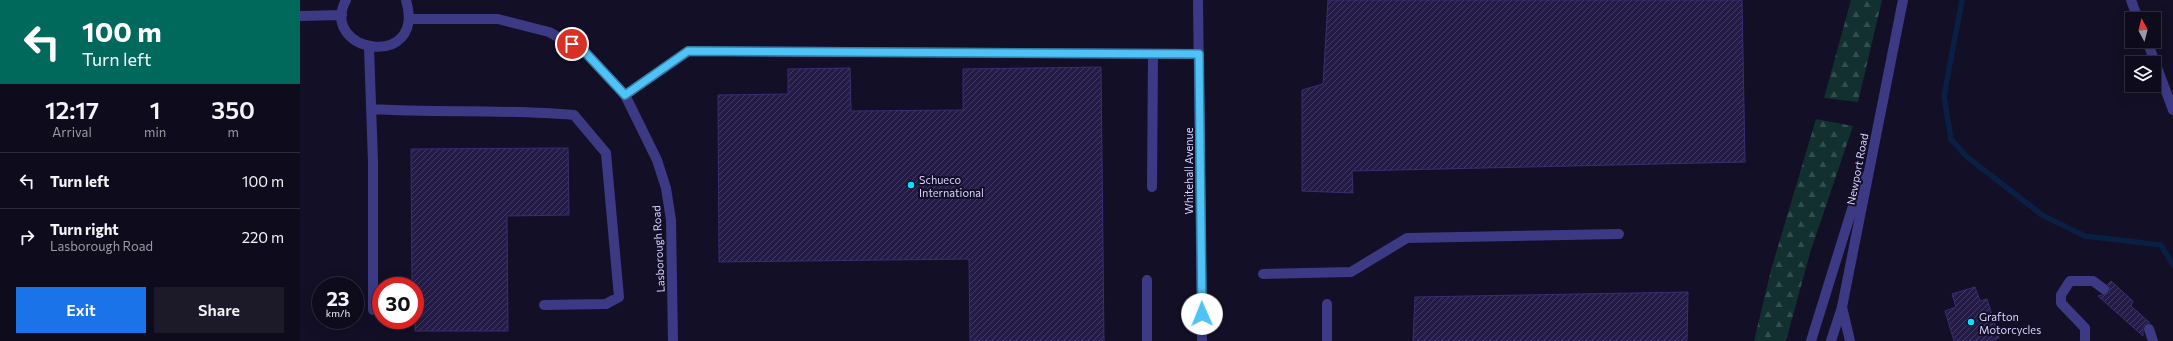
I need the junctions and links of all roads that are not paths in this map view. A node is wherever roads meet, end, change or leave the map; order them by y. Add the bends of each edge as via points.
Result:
1 (346, 0) edge
2 (406, 0) edge
3 (1198, 0) edge
4 (1903, 0) edge
5 (2131, 0) edge
6 (2135, 12) edge
7 (342, 15) junction
8 (300, 16) edge
9 (409, 19) junction
10 (370, 48) junction
11 (2150, 48) edge
12 (1153, 54) junction
13 (1199, 54) junction
14 (625, 95) junction
15 (371, 109) junction
16 (2173, 110) edge
17 (1879, 119) junction
18 (1152, 187) dead end
19 (1619, 234) dead end
20 (1263, 274) dead end
21 (373, 277) edge
22 (1147, 280) dead end
23 (2104, 289) dead end
24 (1327, 304) dead end
25 (544, 305) dead end
26 (1842, 307) junction
27 (2149, 329) dead end
28 (673, 341) edge
29 (1147, 341) edge
30 (1202, 341) edge
31 (1328, 341) edge
32 (1812, 341) edge
33 (1831, 341) edge
34 (1850, 341) edge
35 (2085, 341) edge
36 (2153, 341) edge

1 - 7 street
2 - 9 street
3 - 13 street, Whitehall Avenue
4 - 17 street, Newport Road
5 - 6 street
7 - 8 street
7 - 10 street via 346,31 354,40
9 - 10 street via 400,38 383,47
9 - 14 street, Lasborough Road via 498,19 549,32 584,51
10 - 15 street
11 - 16 street
12 - 13 street
12 - 14 street via 688,51
12 - 18 street
13 - 30 street, Whitehall Avenue
14 - 28 street, Lasborough Road via 658,160 666,188 671,220
15 - 21 street
15 - 25 street via 426,112 534,111 574,115 606,153 618,297 606,304
17 - 26 street, Newport Road
17 - 32 street
19 - 20 street via 1406,238 1351,272
22 - 29 street
23 - 35 street via 2093,281 2070,281 2061,295 2061,303 2084,328
24 - 31 street
26 - 33 street, Newport Road
26 - 34 street
27 - 36 street

